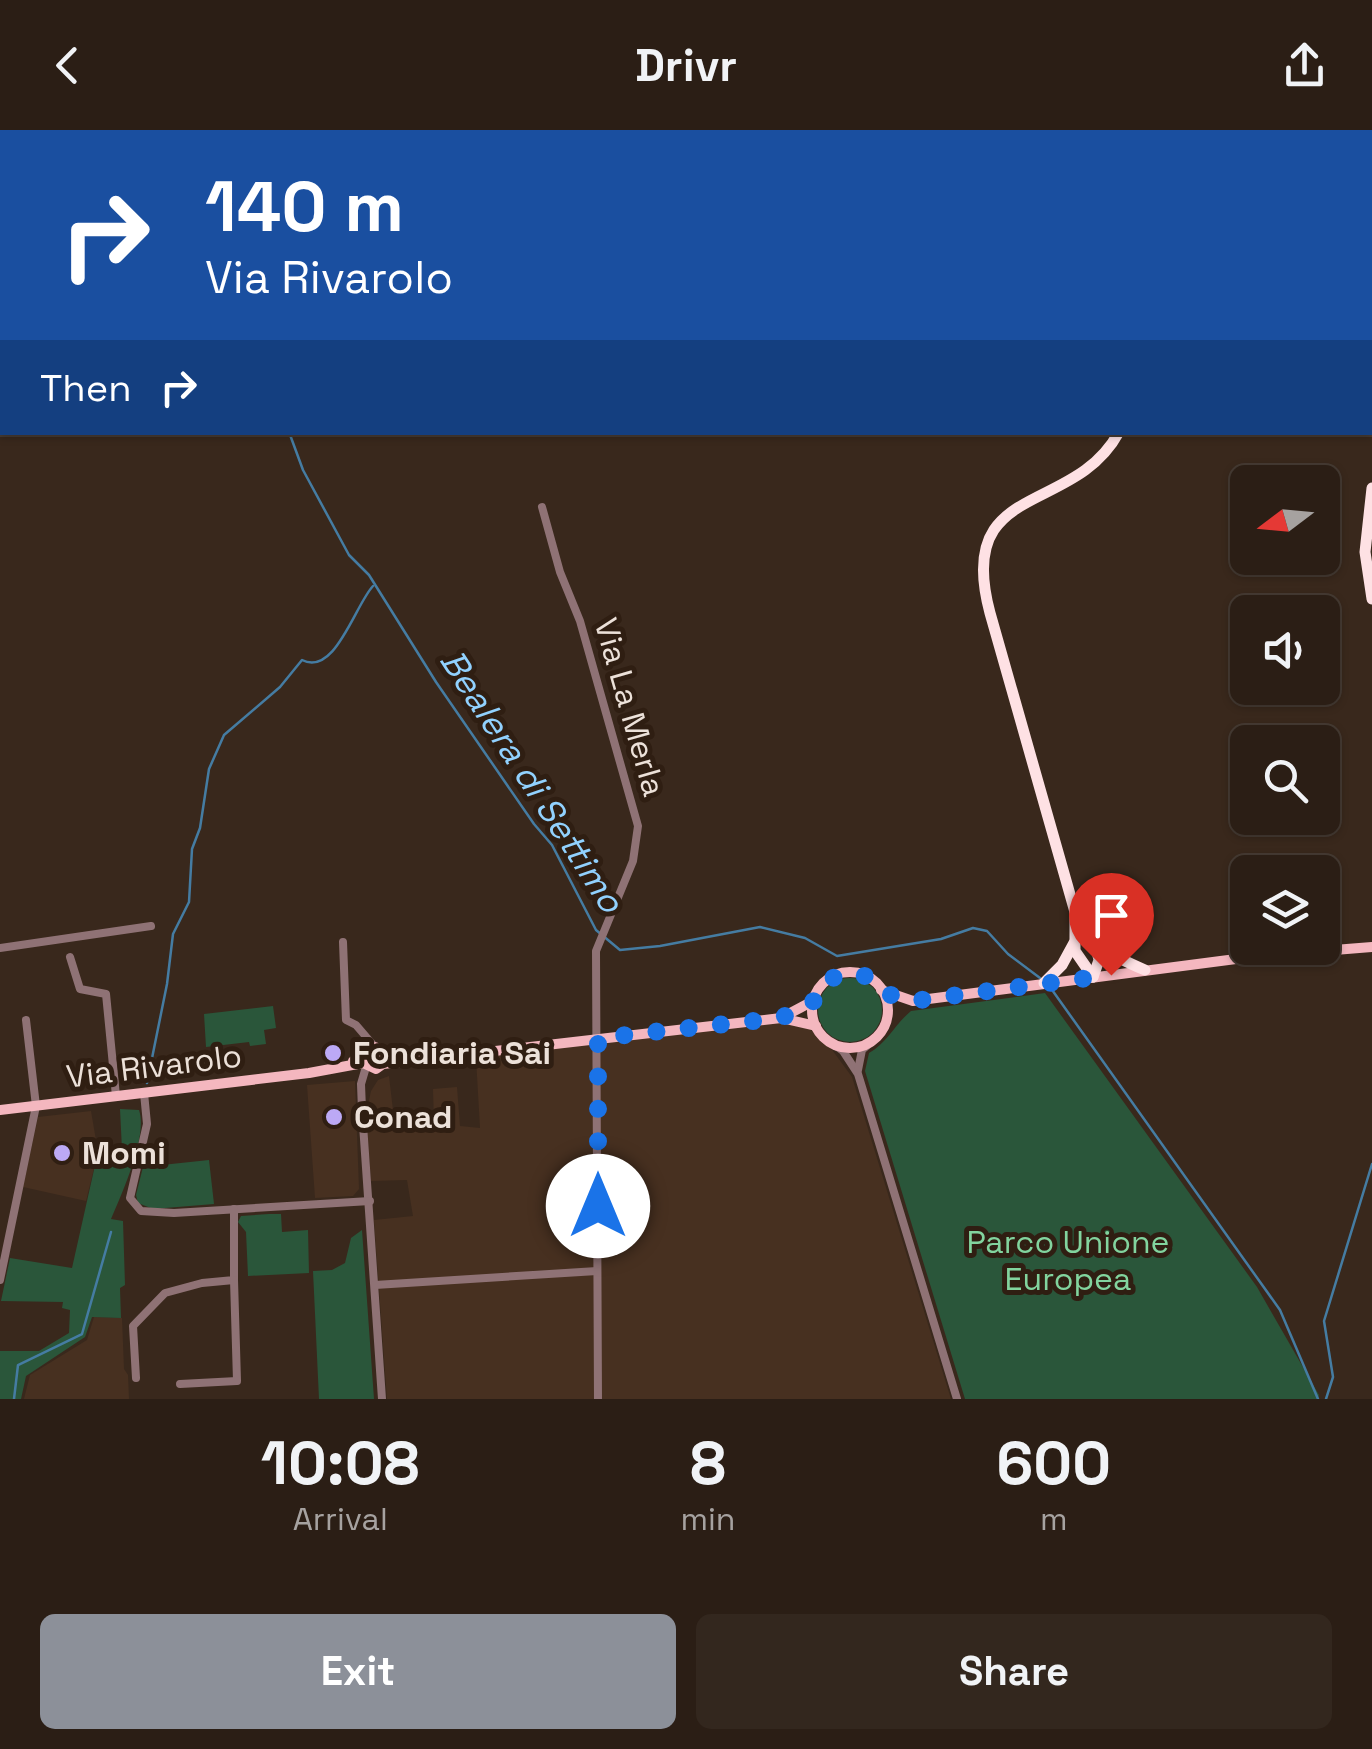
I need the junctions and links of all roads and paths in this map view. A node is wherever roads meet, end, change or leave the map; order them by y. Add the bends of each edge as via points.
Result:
1 (1117, 435) edge
2 (1372, 488) edge
3 (542, 507) dead end
4 (1372, 598) edge
5 (1074, 912) junction
6 (150, 926) dead end
7 (343, 942) dead end
8 (1074, 943) junction
9 (1095, 943) junction
10 (1372, 947) edge
11 (0, 948) edge
12 (69, 948) junction
13 (1146, 970) junction
14 (1093, 977) junction
15 (1045, 982) junction
16 (882, 990) junction
17 (912, 1001) junction
18 (813, 1002) junction
19 (781, 1018) junction
20 (26, 1020) dead end
21 (886, 1020) junction
22 (816, 1026) junction
23 (598, 1038) junction
24 (874, 1040) junction
25 (832, 1043) junction
26 (371, 1059) junction
27 (858, 1074) junction
28 (144, 1092) junction
29 (116, 1096) junction
30 (36, 1106) junction
31 (0, 1110) edge
32 (370, 1201) junction
33 (234, 1209) junction
34 (597, 1271) junction
35 (0, 1280) edge
36 (234, 1280) junction
37 (375, 1284) junction
38 (136, 1378) dead end
39 (180, 1384) dead end
40 (382, 1399) edge
41 (598, 1399) edge
42 (957, 1399) edge

1 - 5 highway via 1077,479 1007,514 991,536 983,565 986,600
2 - 4 highway via 1365,542
3 - 23 street, Via La Merla via 638,826 634,861 596,951
5 - 8 highway
5 - 9 highway
6 - 12 street
7 - 26 street via 346,1020 356,1024
8 - 14 highway
8 - 15 highway
9 - 13 highway
9 - 14 highway
10 - 13 main road
11 - 12 street
12 - 29 street via 80,989 106,994
13 - 14 main road
14 - 15 main road
15 - 17 main road
16 - 17 main road
16 - 18 main road via 865,976 843,973 823,983
16 - 21 main road
17 - 21 main road
18 - 19 main road
18 - 22 main road
19 - 22 main road
19 - 23 main road
20 - 30 street
21 - 24 main road
22 - 25 main road
23 - 26 main road via 410,1062
23 - 34 street, Via La Merla
24 - 25 main road via 853,1048
24 - 27 street via 862,1050
25 - 27 street
26 - 28 main road, Via Rivarolo
26 - 32 street via 362,1084
27 - 42 street
28 - 29 main road, Via Rivarolo
28 - 33 street via 148,1124 130,1198 136,1207 150,1214
29 - 30 main road, Via Rivarolo
30 - 31 main road
30 - 35 street, Via Rivarolo
32 - 33 street
32 - 37 street
33 - 36 street
34 - 37 street
34 - 41 street, Via La Merla
36 - 38 street via 165,1293 133,1326
36 - 39 street via 237,1380
37 - 40 street

